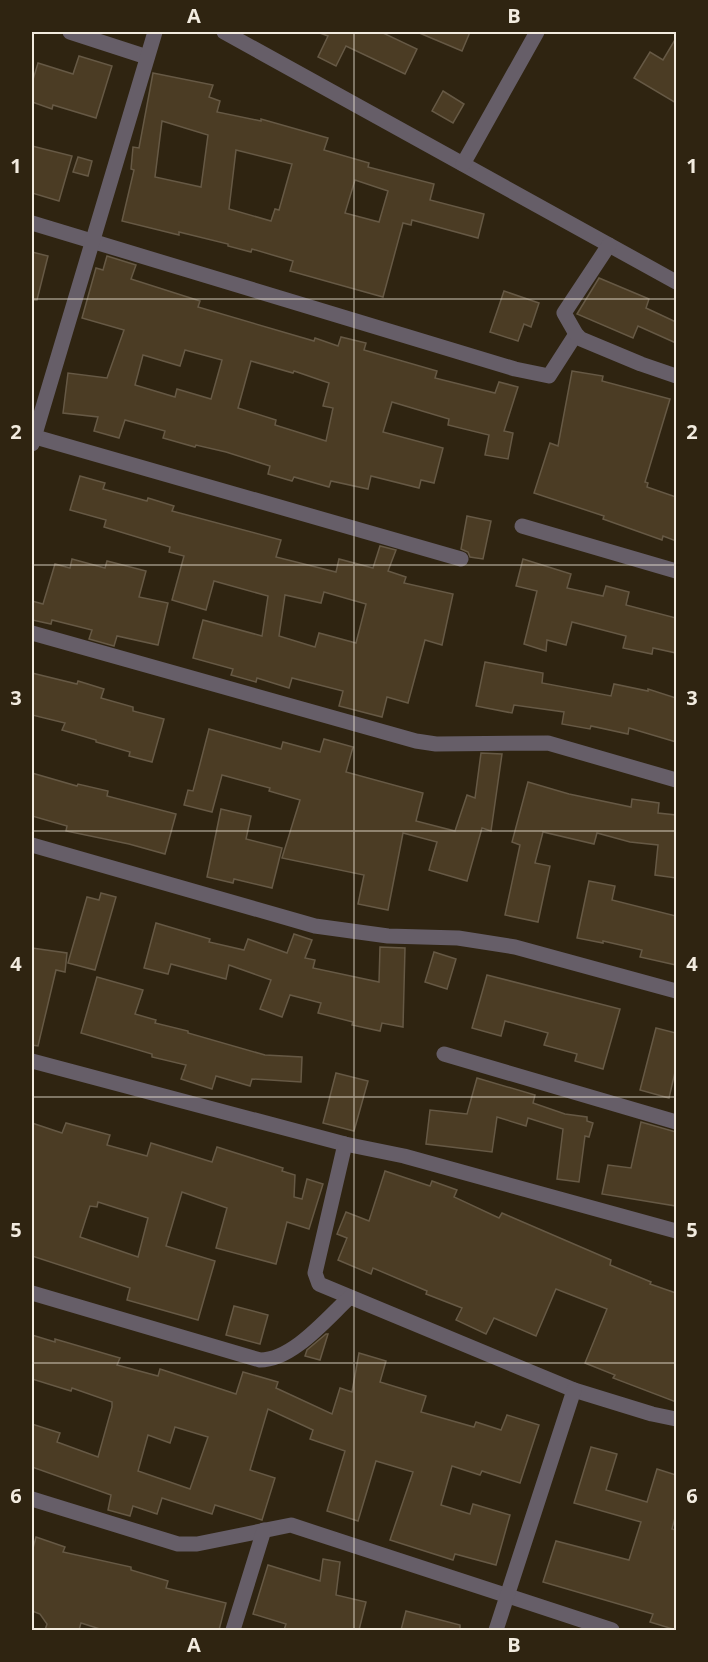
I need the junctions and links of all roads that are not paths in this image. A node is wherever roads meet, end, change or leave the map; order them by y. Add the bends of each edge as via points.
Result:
1 (70, 32) edge
2 (155, 32) edge
3 (224, 32) edge
4 (537, 32) edge
5 (147, 57) junction
6 (463, 164) junction
7 (32, 223) edge
8 (92, 242) junction
9 (609, 245) junction
10 (676, 282) edge
11 (576, 334) junction
12 (676, 376) edge
13 (32, 439) edge
14 (522, 525) dead end
15 (460, 559) dead end
16 (676, 572) edge
17 (32, 633) edge
18 (676, 780) edge
19 (32, 845) edge
20 (676, 991) edge
21 (444, 1054) dead end
22 (32, 1061) edge
23 (676, 1122) edge
24 (345, 1144) junction
25 (676, 1231) edge
26 (32, 1293) edge
27 (350, 1297) junction
28 (574, 1390) junction
29 (676, 1419) edge
30 (32, 1499) edge
31 (264, 1530) junction
32 (507, 1596) junction
33 (233, 1630) edge
34 (496, 1630) edge
35 (612, 1630) edge

1 - 5 street
2 - 5 street
3 - 6 street
4 - 6 street
5 - 8 street
6 - 9 street
7 - 8 street
8 - 11 street via 549,376
8 - 13 street
9 - 10 street
9 - 11 street via 564,313
11 - 12 street
13 - 15 street
14 - 16 street
17 - 18 street via 416,741 548,743
19 - 20 street via 315,926 515,946
21 - 23 street
22 - 24 street
24 - 25 street via 404,1156
24 - 27 street via 315,1272 319,1284
26 - 27 street via 260,1360 277,1358 293,1349
27 - 28 street
28 - 29 street
28 - 32 street
30 - 31 street via 178,1544 197,1544
31 - 32 street via 291,1525
31 - 33 street
32 - 34 street
32 - 35 street

